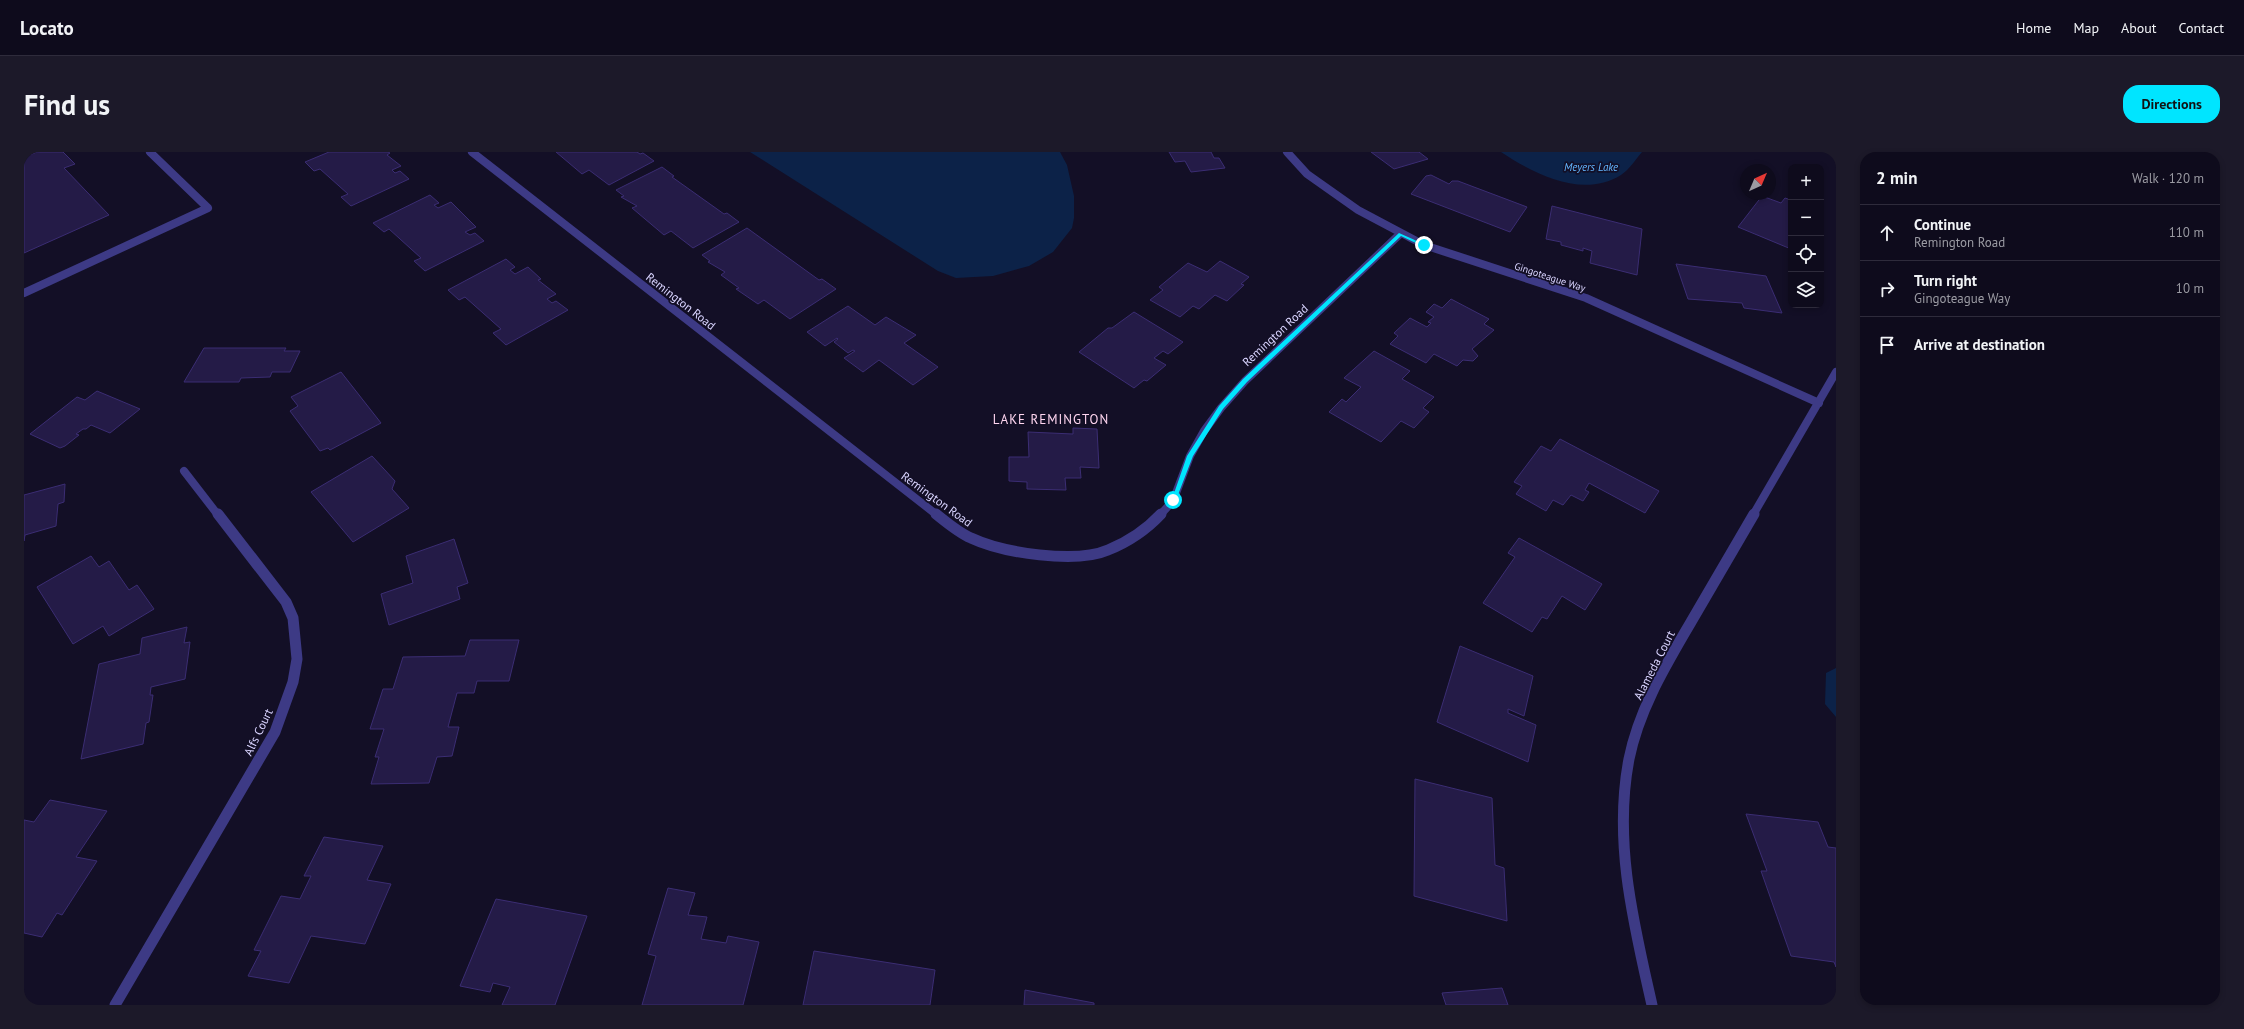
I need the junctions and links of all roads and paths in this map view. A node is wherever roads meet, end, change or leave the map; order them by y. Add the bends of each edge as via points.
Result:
1 (150, 152) edge
2 (472, 152) edge
3 (1287, 152) edge
4 (1400, 234) junction
5 (24, 293) edge
6 (1836, 372) edge
7 (1818, 403) junction
8 (184, 471) dead end
9 (115, 1005) edge
10 (1652, 1005) edge

1 - 5 street via 208,208
2 - 4 street, Remington Road via 942,519 970,538 999,548 1037,555 1072,556 1107,551 1133,538 1157,518 1173,500 1190,456 1221,408 1245,381
3 - 4 street, Gingoteague Way via 1307,174 1328,190
4 - 7 street, Gingoteague Way via 1464,260 1586,298
6 - 7 street, Alameda Court
7 - 10 street, Alameda Court via 1659,677 1638,725 1626,780 1622,826 1630,904
8 - 9 street, Alfs Court via 286,602 293,618 297,659 293,682 275,732

